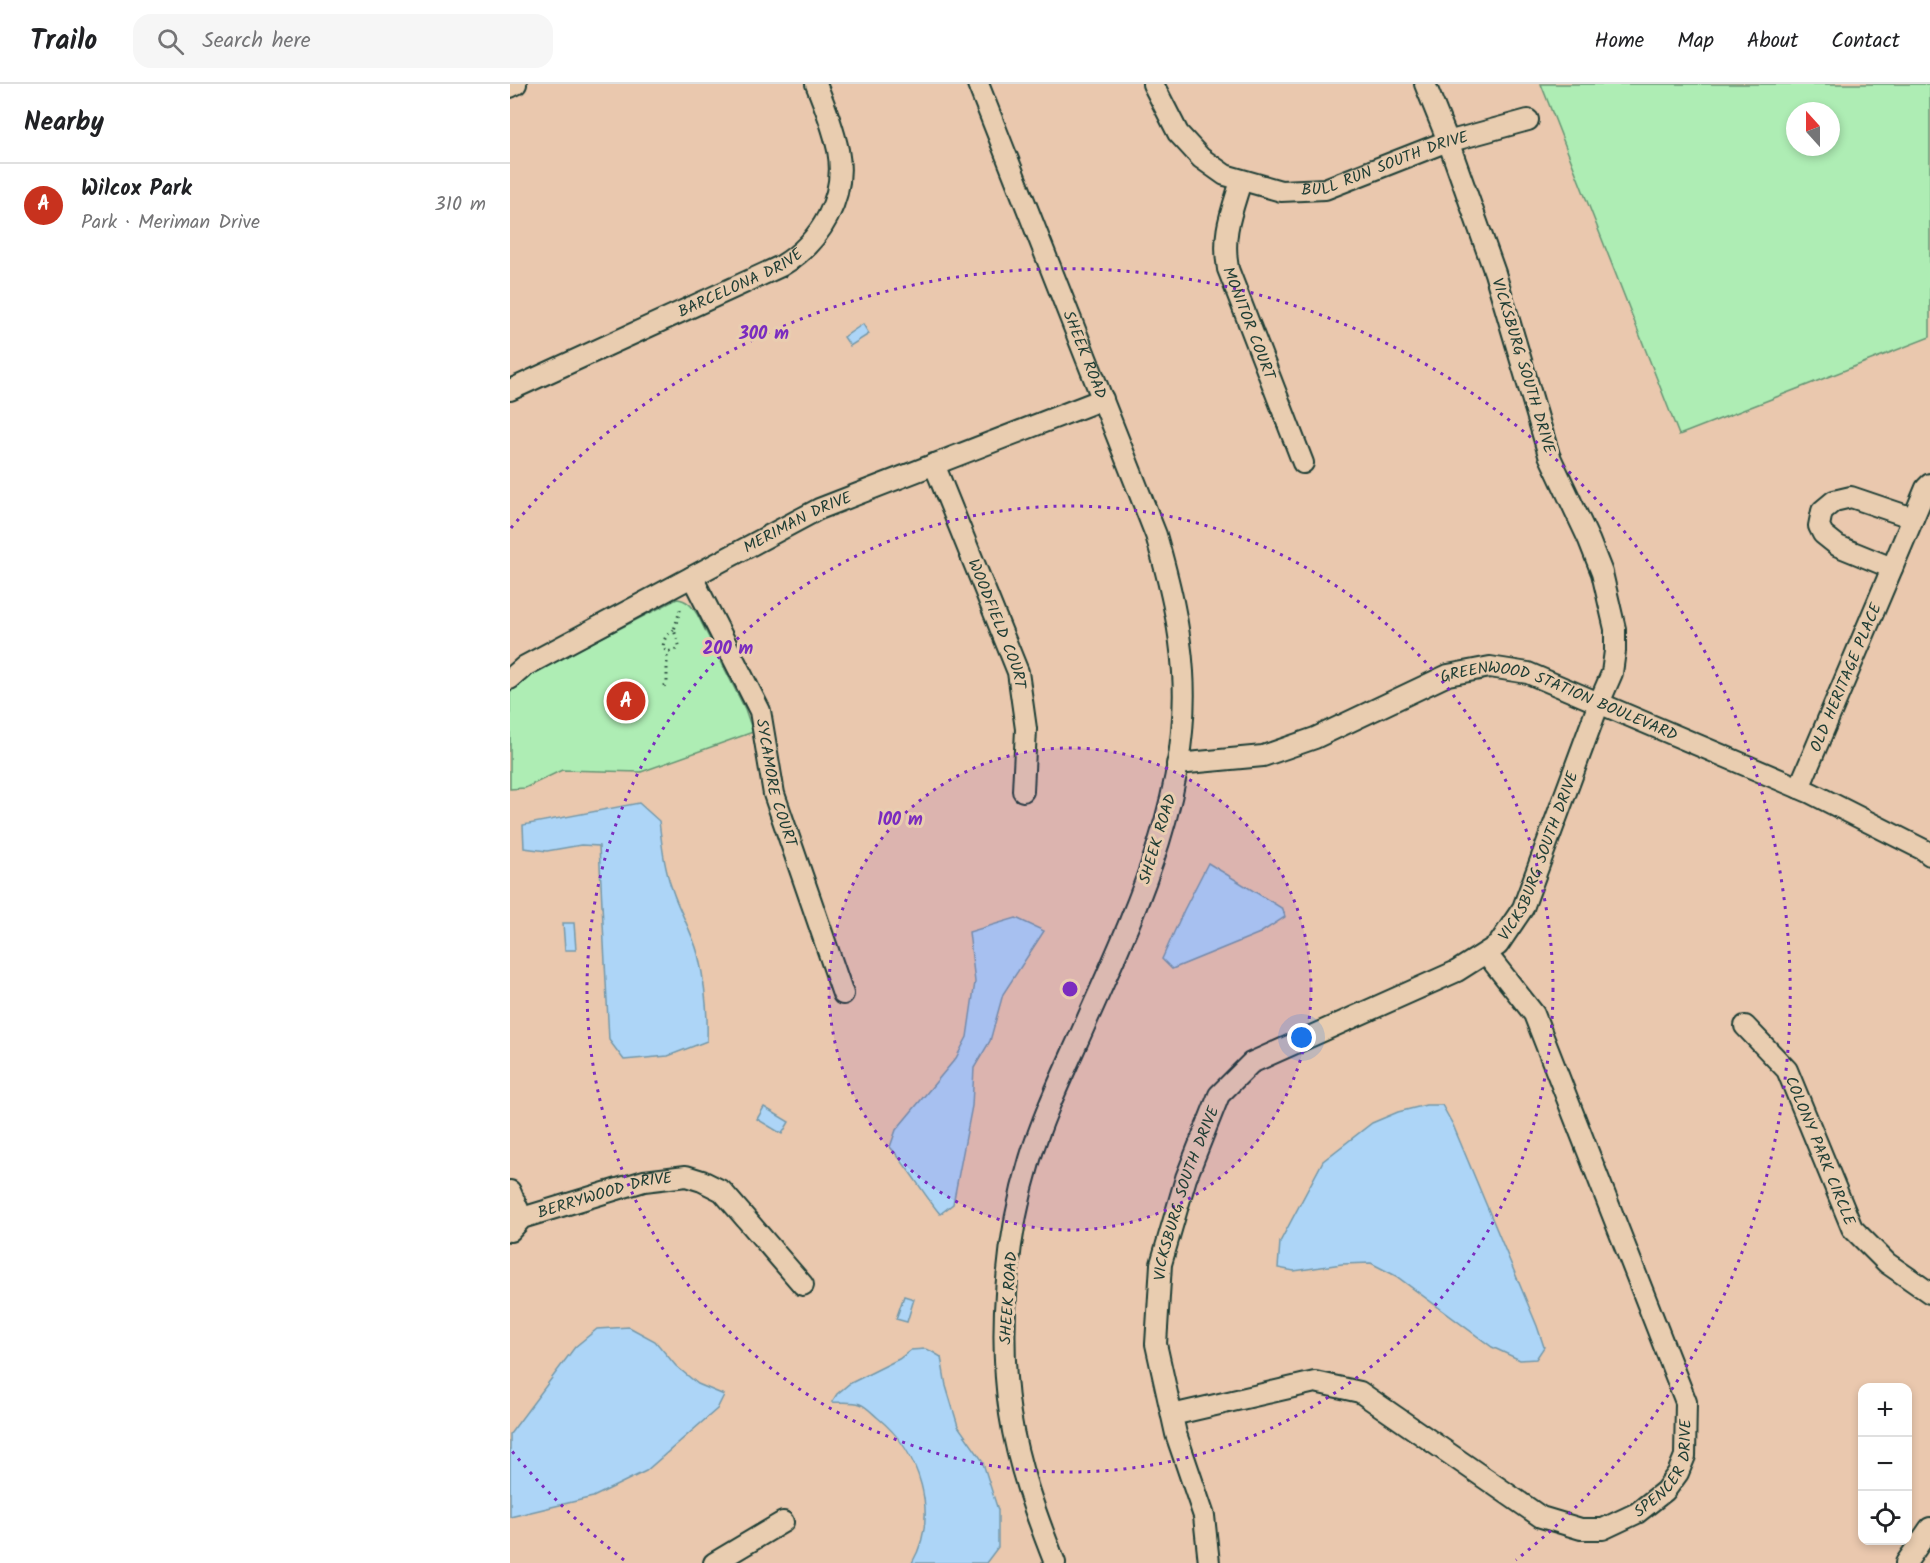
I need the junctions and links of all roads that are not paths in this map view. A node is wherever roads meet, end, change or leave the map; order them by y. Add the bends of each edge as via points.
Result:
1 (516, 84) edge
2 (816, 84) edge
3 (978, 84) edge
4 (1153, 84) edge
5 (1425, 84) edge
6 (510, 87) edge
7 (1528, 120) dead end
8 (1448, 141) junction
9 (1241, 181) junction
10 (510, 390) edge
11 (1103, 399) junction
12 (1303, 463) dead end
13 (934, 464) junction
14 (1930, 484) edge
15 (1913, 518) junction
16 (1892, 568) junction
17 (692, 577) junction
18 (510, 679) edge
19 (1599, 703) junction
20 (1177, 764) junction
21 (1799, 788) junction
22 (1023, 791) dead end
23 (1930, 855) edge
24 (1486, 953) junction
25 (843, 994) dead end
26 (1745, 1026) dead end
27 (510, 1191) edge
28 (516, 1225) edge
29 (804, 1285) dead end
30 (1930, 1293) edge
31 (1172, 1415) junction
32 (783, 1522) dead end
33 (1930, 1528) edge
34 (1915, 1560) edge
35 (714, 1563) edge
36 (1055, 1563) edge
37 (1209, 1563) edge

1 - 6 street
2 - 10 street, BARCELONA DRIVE via 830,119 839,176 834,203 813,241 781,266
3 - 11 street, SHEEK ROAD
4 - 9 street, BULL RUN SOUTH DRIVE via 1178,133 1193,150 1225,175
5 - 8 street, VICKSBURG SOUTH DRIVE
7 - 8 street, BULL RUN SOUTH DRIVE
8 - 9 street, BULL RUN SOUTH DRIVE via 1325,189 1281,191
8 - 19 street, VICKSBURG SOUTH DRIVE via 1495,273 1549,455 1589,540 1611,602 1615,651 1612,673
9 - 12 street, MONITOR COURT via 1226,233 1228,269
11 - 13 street, MERIMAN DRIVE
11 - 20 street, SHEEK ROAD via 1156,536 1173,594 1184,704
13 - 17 street, MERIMAN DRIVE via 819,509
13 - 22 street, WOODFIELD COURT via 1018,672 1026,729
14 - 15 street, OLD HERITAGE PLACE
15 - 16 street, OLD HERITAGE PLACE
15 - 16 street via 1851,497 1834,501 1822,511 1819,526 1823,534 1838,546
16 - 21 street, OLD HERITAGE PLACE
17 - 18 street, MERIMAN DRIVE via 525,666
17 - 25 street, SYCAMORE COURT via 760,711 774,794
19 - 20 street, GREENWOOD STATION BOULEVARD via 1528,673 1490,667 1448,675 1315,738 1263,756
19 - 21 street, GREENWOOD STATION BOULEVARD
19 - 24 street, VICKSBURG SOUTH DRIVE via 1523,908 1498,945
20 - 36 street, SHEEK ROAD via 1168,816 1133,916 1030,1159 1009,1265 1004,1324 1010,1415 1029,1494
21 - 23 street, GREENWOOD STATION BOULEVARD
24 - 31 street, VICKSBURG SOUTH DRIVE via 1457,970 1251,1063 1219,1095 1186,1178 1161,1264 1156,1344
24 - 31 street, SPENCER DRIVE via 1534,1014 1686,1402 1685,1456 1678,1473 1665,1491 1637,1514 1603,1529 1581,1529 1541,1516 1360,1392 1315,1382
26 - 30 street, COLONY PARK CIRCLE via 1786,1070 1852,1228 1887,1263
27 - 28 street
28 - 29 street, BERRYWOOD DRIVE via 644,1181 686,1176 722,1191
31 - 37 street, VICKSBURG SOUTH DRIVE via 1204,1516
32 - 35 street
33 - 34 street

